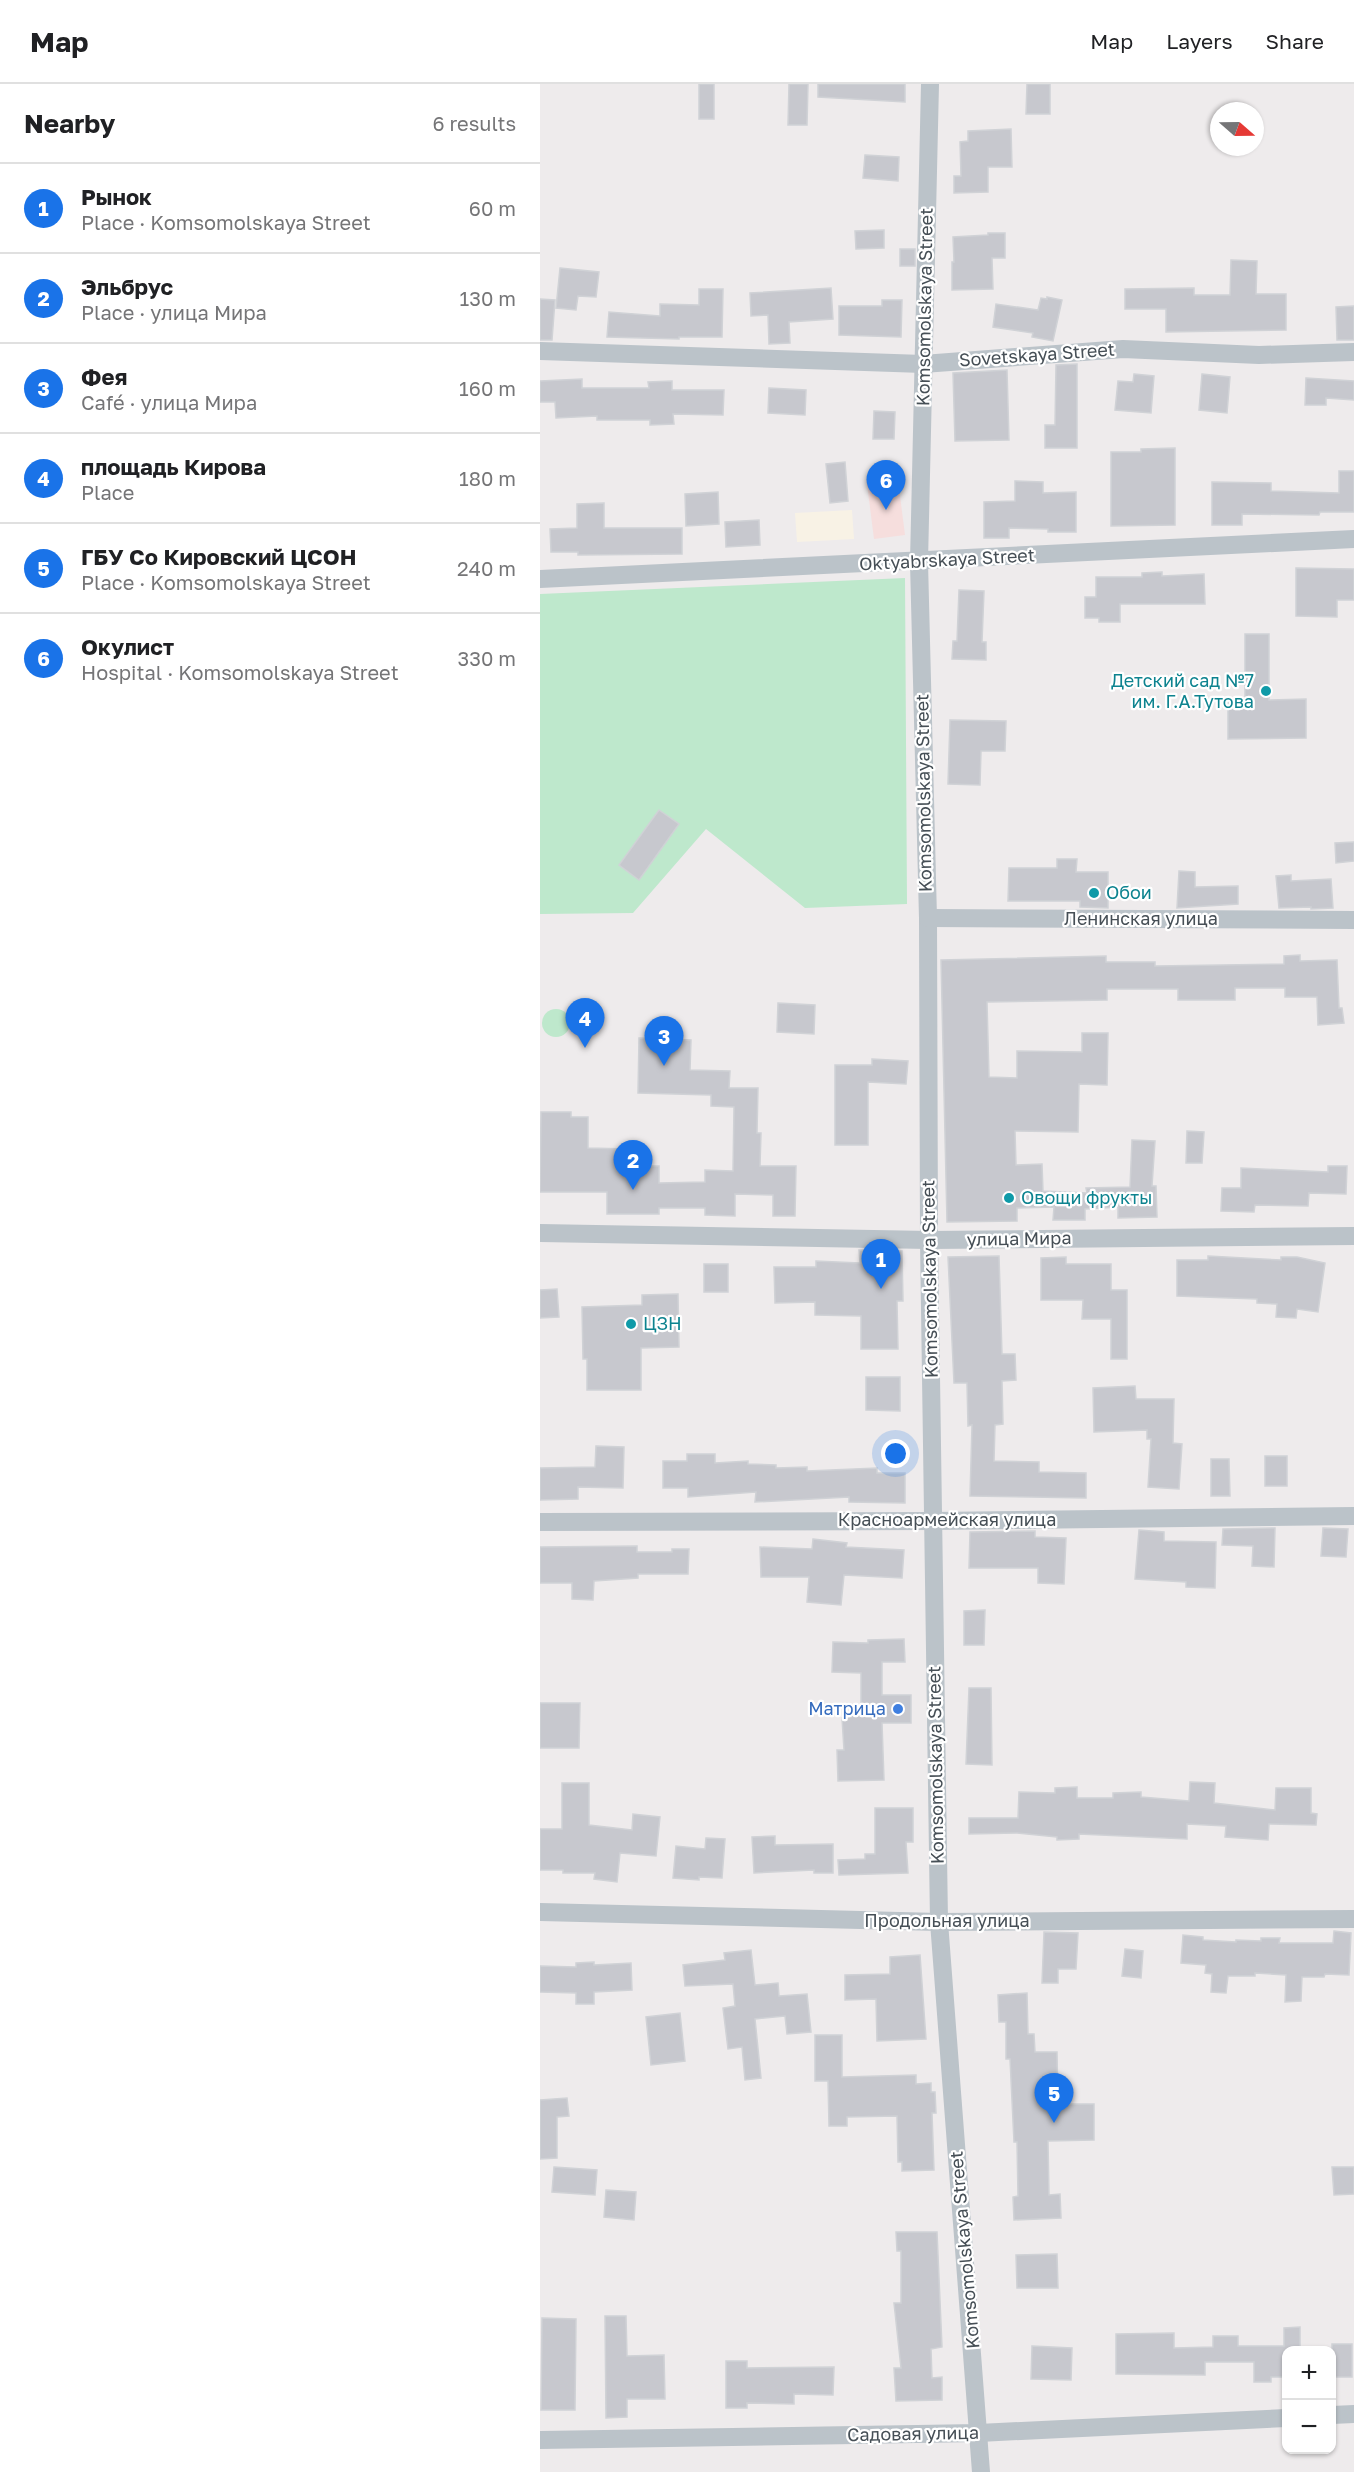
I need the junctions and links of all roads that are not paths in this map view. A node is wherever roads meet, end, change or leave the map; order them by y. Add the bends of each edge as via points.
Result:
1 (930, 84) edge
2 (540, 351) edge
3 (1354, 352) edge
4 (923, 364) junction
5 (1354, 539) edge
6 (918, 562) junction
7 (540, 579) edge
8 (928, 918) junction
9 (1354, 920) edge
10 (540, 1233) edge
11 (1354, 1236) edge
12 (929, 1240) junction
13 (1354, 1516) edge
14 (933, 1521) junction
15 (540, 1522) edge
16 (540, 1912) edge
17 (1354, 1919) edge
18 (939, 1922) junction
19 (1354, 2414) edge
20 (1336, 2415) edge
21 (1282, 2418) edge
22 (979, 2433) junction
23 (540, 2440) edge
24 (981, 2472) edge

1 - 4 street, Komsomolskaya Street
2 - 4 street, Sovetskaya Street
3 - 4 street, Sovetskaya Street via 1259,355 1124,349
4 - 6 street, Komsomolskaya Street
5 - 6 street, Oktyabrskaya Street
6 - 7 street, Oktyabrskaya Street
6 - 8 street, Komsomolskaya Street
8 - 9 street, Ленинская улица
8 - 12 street, Komsomolskaya Street
10 - 12 street, улица Мира
11 - 12 street, улица Мира
12 - 14 street, Komsomolskaya Street
13 - 14 street, Красноармейская улица
14 - 15 street, Красноармейская улица
14 - 18 street, Komsomolskaya Street
16 - 18 street, Продольная улица
17 - 18 street, Продольная улица
18 - 22 street, Komsomolskaya Street
19 - 20 street
21 - 22 street, Садовая улица
22 - 23 street, Садовая улица
22 - 24 street, Komsomolskaya Street

